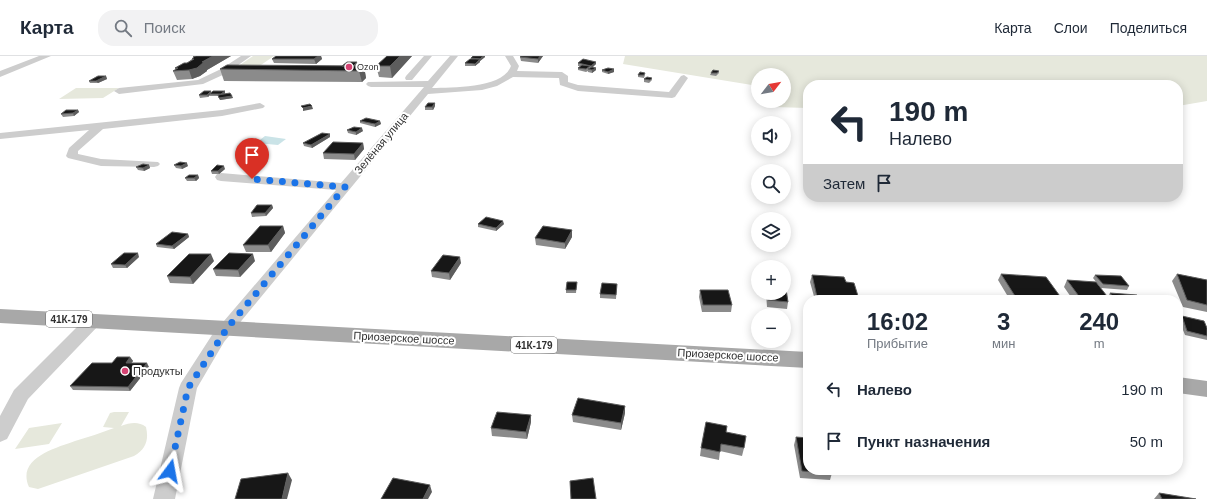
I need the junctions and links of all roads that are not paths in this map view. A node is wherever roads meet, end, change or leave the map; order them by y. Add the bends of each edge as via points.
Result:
1 (47, 56) edge
2 (247, 56) edge
3 (428, 56) edge
4 (454, 56) edge
5 (509, 56) edge
6 (224, 71) junction
7 (238, 71) edge
8 (0, 74) edge
9 (512, 74) junction
10 (428, 76) junction
11 (408, 78) dead end
12 (684, 78) dead end
13 (371, 84) dead end
14 (119, 91) dead end
15 (260, 106) dead end
16 (101, 125) junction
17 (0, 136) edge
18 (154, 164) dead end
19 (221, 177) dead end
20 (345, 187) junction
21 (0, 316) edge
22 (94, 320) junction
23 (228, 327) junction
24 (803, 360) edge
25 (1183, 386) edge
26 (1207, 389) edge
27 (0, 434) edge
28 (164, 499) edge

1 - 8 street
2 - 6 street
3 - 10 street
4 - 10 street, Зелёная улица
5 - 9 street via 515,66
6 - 7 street
6 - 14 street via 194,84
9 - 10 street via 499,82 482,86
9 - 12 street via 562,75 566,85 578,88 672,95
10 - 11 street
10 - 13 street
10 - 20 street, Зелёная улица
15 - 16 street via 222,113
16 - 17 street
16 - 18 street via 73,150 72,156 92,161
19 - 20 street
20 - 23 street, Зелёная улица
21 - 22 main road, Приозерское шоссе / 41К-179
22 - 23 main road, Приозерское шоссе / 41К-179
22 - 27 street via 21,395
23 - 24 main road, Приозерское шоссе / 41К-179
23 - 28 street, Зелёная улица via 188,388
25 - 26 main road

